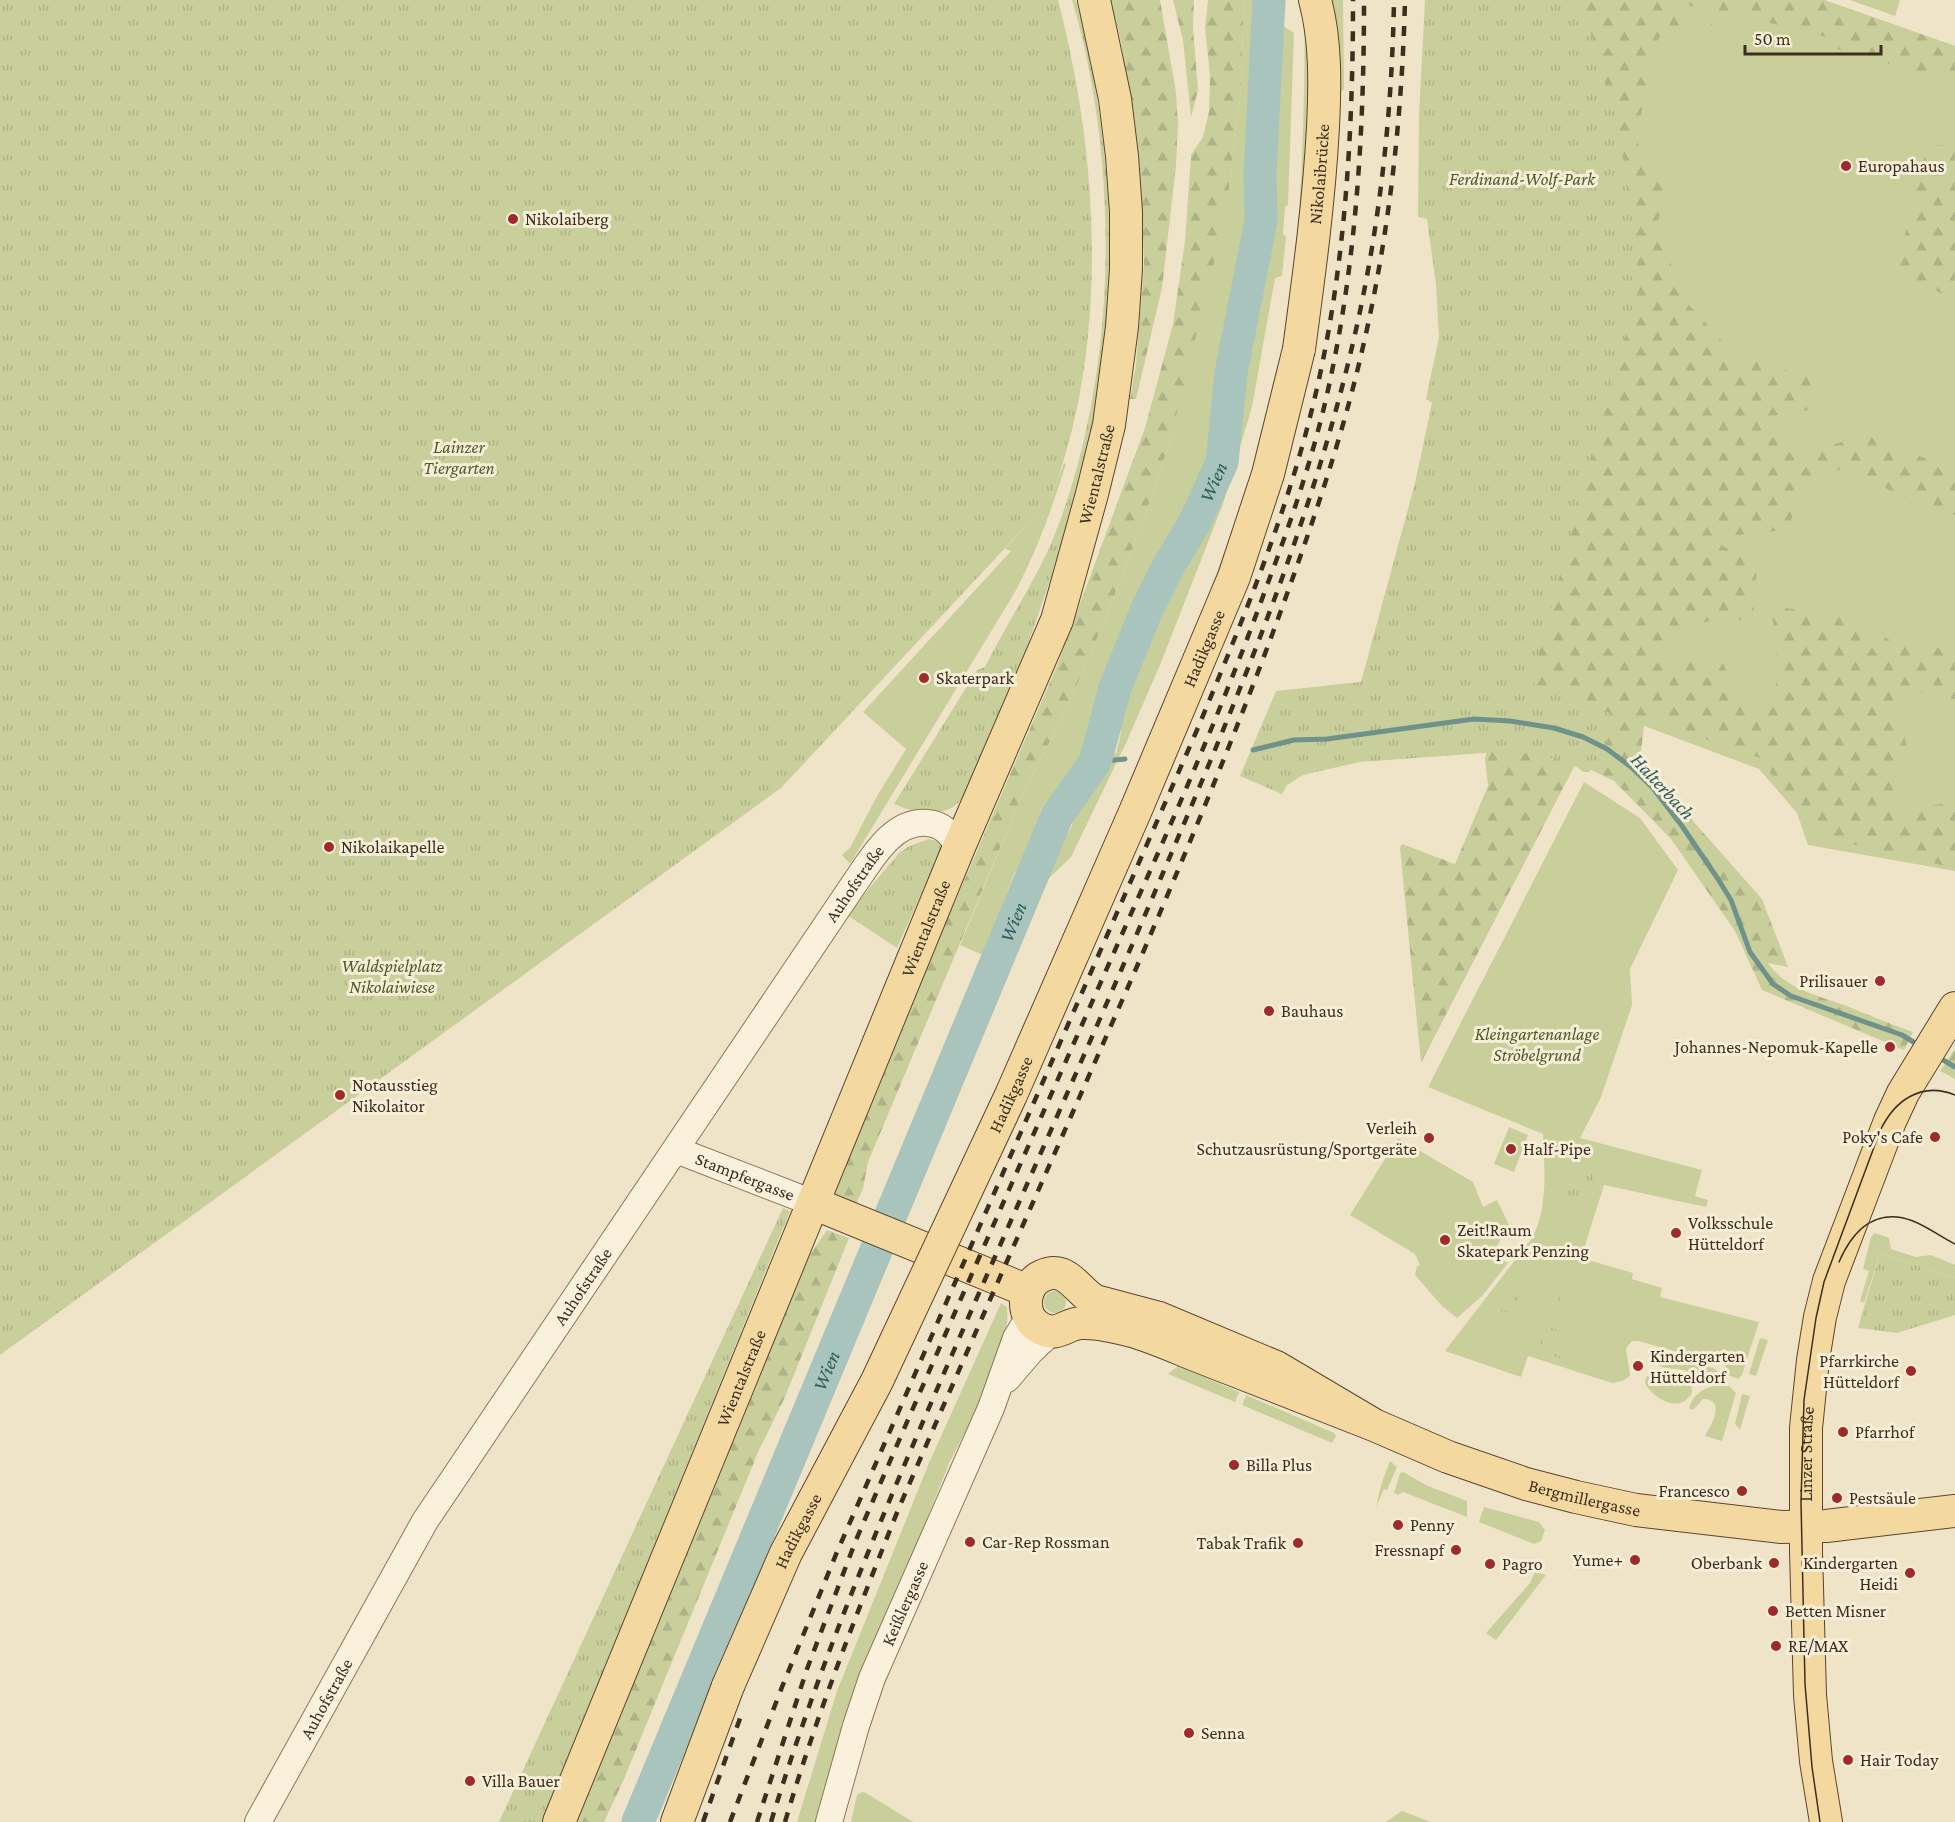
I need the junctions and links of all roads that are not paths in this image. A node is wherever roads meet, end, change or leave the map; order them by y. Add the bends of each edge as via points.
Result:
1 (1094, 0) edge
2 (1315, 0) edge
3 (1299, 350) joint
4 (959, 847) junction
5 (1955, 1008) edge
6 (676, 1150) junction
7 (822, 1207) junction
8 (1081, 1289) junction
9 (1046, 1316) junction
10 (1374, 1425) junction
11 (1955, 1511) edge
12 (1806, 1528) junction
13 (1818, 1772) junction
14 (258, 1822) edge
15 (559, 1822) edge
16 (677, 1822) edge
17 (829, 1822) edge
18 (1803, 1822) edge
19 (1826, 1822) edge

1 - 4 main road, Wientalstraße via 1115,99 1125,201 1126,269 1109,425 1057,620
2 - 3 main road, Nikolaibrücke via 1325,84 1313,246
3 - 16 main road, Hadikgasse, bridge via 1268,474 1234,577 1135,812 1011,1095 877,1381 786,1553 728,1686
4 - 6 street, Auhofstraße via 950,833 932,823 912,823 886,841
4 - 7 main road, Wientalstraße
5 - 12 main road, Linzer Straße via 1890,1121 1824,1296 1808,1400
6 - 7 street, Stampfergasse
6 - 14 street, Auhofstraße via 425,1521
7 - 9 main road, Bergmillergasse via 924,1250
7 - 15 main road, Wientalstraße
8 - 9 main road via 1082,1314
8 - 9 main road, Bergmillergasse via 1063,1274 1052,1273 1033,1282
8 - 10 main road, Bergmillergasse via 1095,1301 1159,1318 1276,1367
9 - 10 main road, Bergmillergasse via 1140,1334
9 - 17 street, Keißlergasse via 1016,1338 999,1389 872,1678
10 - 12 main road, Bergmillergasse via 1478,1468 1576,1497 1680,1516
11 - 12 main road, Bergmillergasse
12 - 13 main road, Linzer Straße via 1810,1695
13 - 18 main road, Linzer Straße via 1808,1788
13 - 19 main road, Linzer Straße

